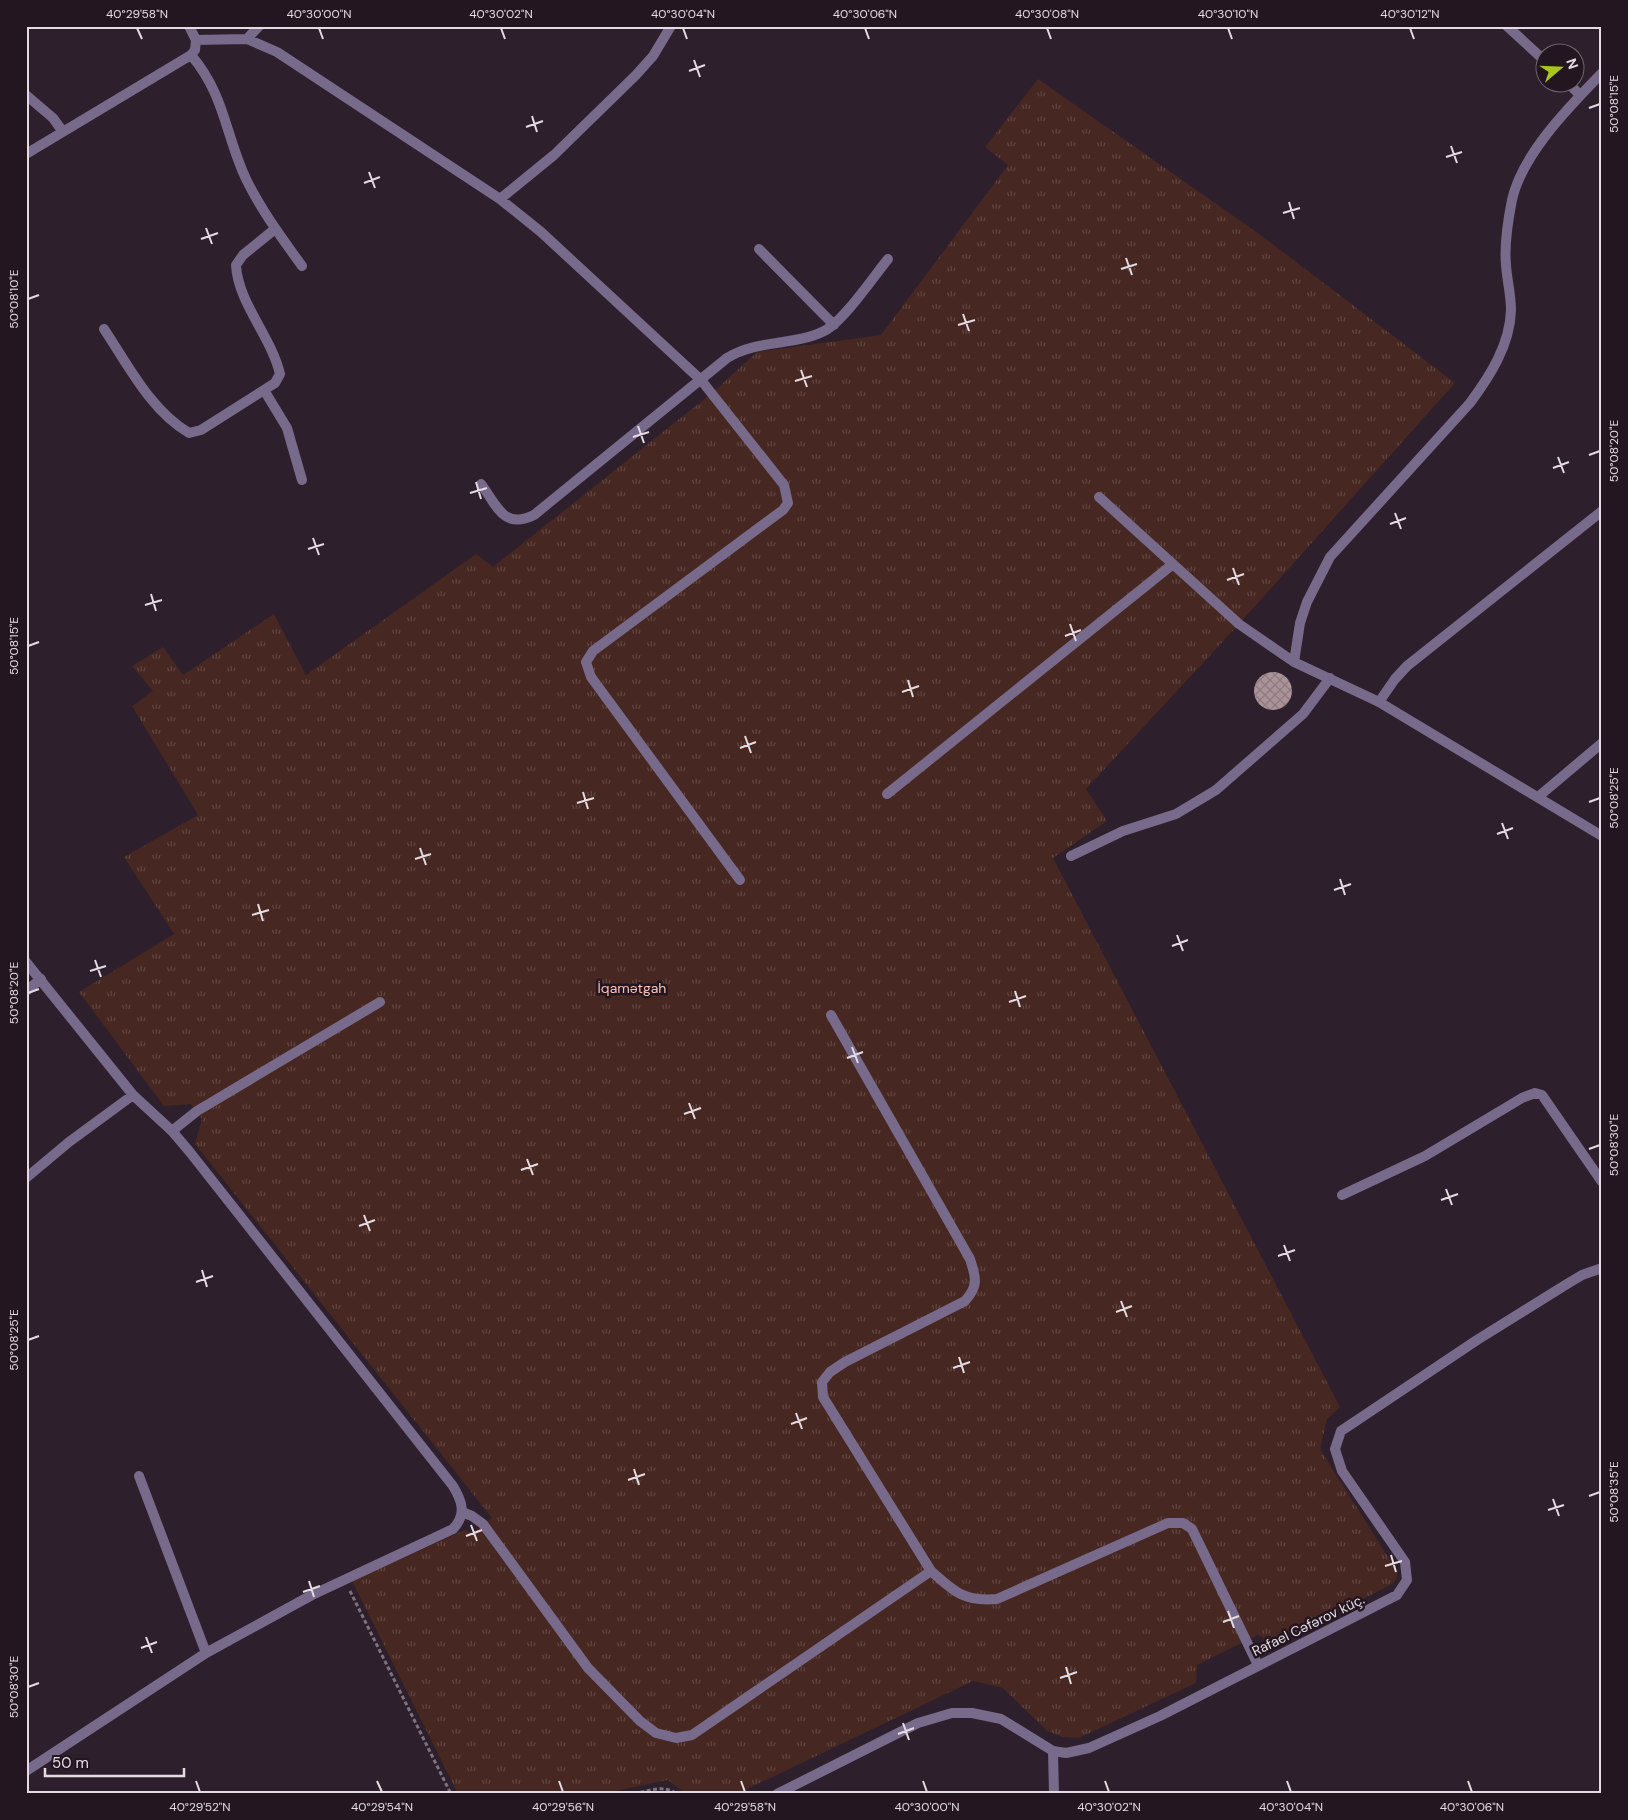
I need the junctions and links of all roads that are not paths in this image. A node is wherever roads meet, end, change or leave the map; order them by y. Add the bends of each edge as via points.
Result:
1 (189, 26) edge
2 (259, 26) edge
3 (671, 26) edge
4 (1507, 26) edge
5 (246, 39) junction
6 (196, 40) junction
7 (1536, 53) edge
8 (190, 55) junction
9 (1602, 73) edge
10 (1577, 92) edge
11 (26, 95) edge
12 (1580, 95) junction
13 (63, 132) junction
14 (26, 154) edge
15 (500, 199) junction
16 (275, 229) junction
17 (759, 249) dead end
18 (888, 259) dead end
19 (302, 266) dead end
20 (834, 324) junction
21 (104, 329) dead end
22 (701, 380) junction
23 (264, 390) junction
24 (302, 480) dead end
25 (481, 484) dead end
26 (1099, 497) dead end
27 (1602, 511) edge
28 (1173, 564) junction
29 (1294, 662) junction
30 (1330, 678) junction
31 (1379, 702) junction
32 (1602, 743) edge
33 (887, 794) dead end
34 (1538, 797) junction
35 (1602, 836) edge
36 (1071, 856) dead end
37 (740, 880) dead end
38 (26, 962) edge
39 (41, 979) junction
40 (26, 991) edge
41 (380, 1002) dead end
42 (831, 1015) dead end
43 (133, 1095) junction
44 (172, 1131) junction
45 (26, 1178) edge
46 (1602, 1182) edge
47 (1342, 1195) dead end
48 (1602, 1268) edge
49 (139, 1476) dead end
50 (462, 1512) junction
51 (931, 1571) junction
52 (206, 1653) junction
53 (1258, 1665) junction
54 (1053, 1750) junction
55 (26, 1771) edge
56 (777, 1794) edge
57 (1054, 1794) edge

1 - 6 street
2 - 5 street
3 - 15 street via 653,56 636,75 554,154
4 - 7 street
5 - 6 street
5 - 15 street via 277,52
6 - 8 street via 195,50
8 - 13 street
8 - 16 street via 206,73 218,97 246,179
9 - 12 street
10 - 12 street
11 - 13 street
12 - 29 street via 1528,162 1513,198 1506,262 1511,310 1506,340 1489,376 1470,403 1330,557 1307,602
13 - 14 street
15 - 22 street via 541,232
16 - 19 street
16 - 23 street via 236,264 237,280 276,358 280,374
17 - 20 street
18 - 20 street
20 - 22 street via 816,334 736,352
21 - 23 street via 151,399 174,424 189,433 201,430
22 - 25 street via 534,515 522,521 512,521 504,516
22 - 37 street via 784,485 788,502 782,510 593,651 586,662 592,677
23 - 24 street via 287,428
26 - 28 street
27 - 31 street via 1407,666
28 - 29 street via 1239,624
28 - 33 street
29 - 30 street
30 - 31 street
30 - 36 street via 1303,714 1216,790 1176,814 1123,831
31 - 34 street
32 - 34 street
34 - 35 street
38 - 39 street
39 - 40 street
39 - 43 street
41 - 44 street via 197,1111
42 - 51 street via 970,1259 975,1275 975,1289 965,1301 845,1362 822,1382 822,1397
43 - 44 street
43 - 45 street
44 - 50 street via 452,1486 462,1504
46 - 47 street via 1542,1095 1535,1093 1425,1156
48 - 53 street, Rafael Cəfərov küç. via 1559,1289 1341,1430 1335,1449 1342,1471 1400,1552 1408,1571 1407,1580 1397,1595 1385,1602
49 - 52 street
50 - 51 street via 484,1524 588,1668 640,1721 656,1733 676,1738 692,1735
50 - 52 street via 453,1528 344,1580
51 - 53 street via 966,1598 997,1599 1168,1523 1183,1523 1192,1529
52 - 55 street
53 - 54 street, Rafael Cəfərov küç. via 1160,1716 1089,1748 1066,1753
54 - 56 street, Rafael Cəfərov küç. via 1001,1719 952,1713 918,1723
54 - 57 street

